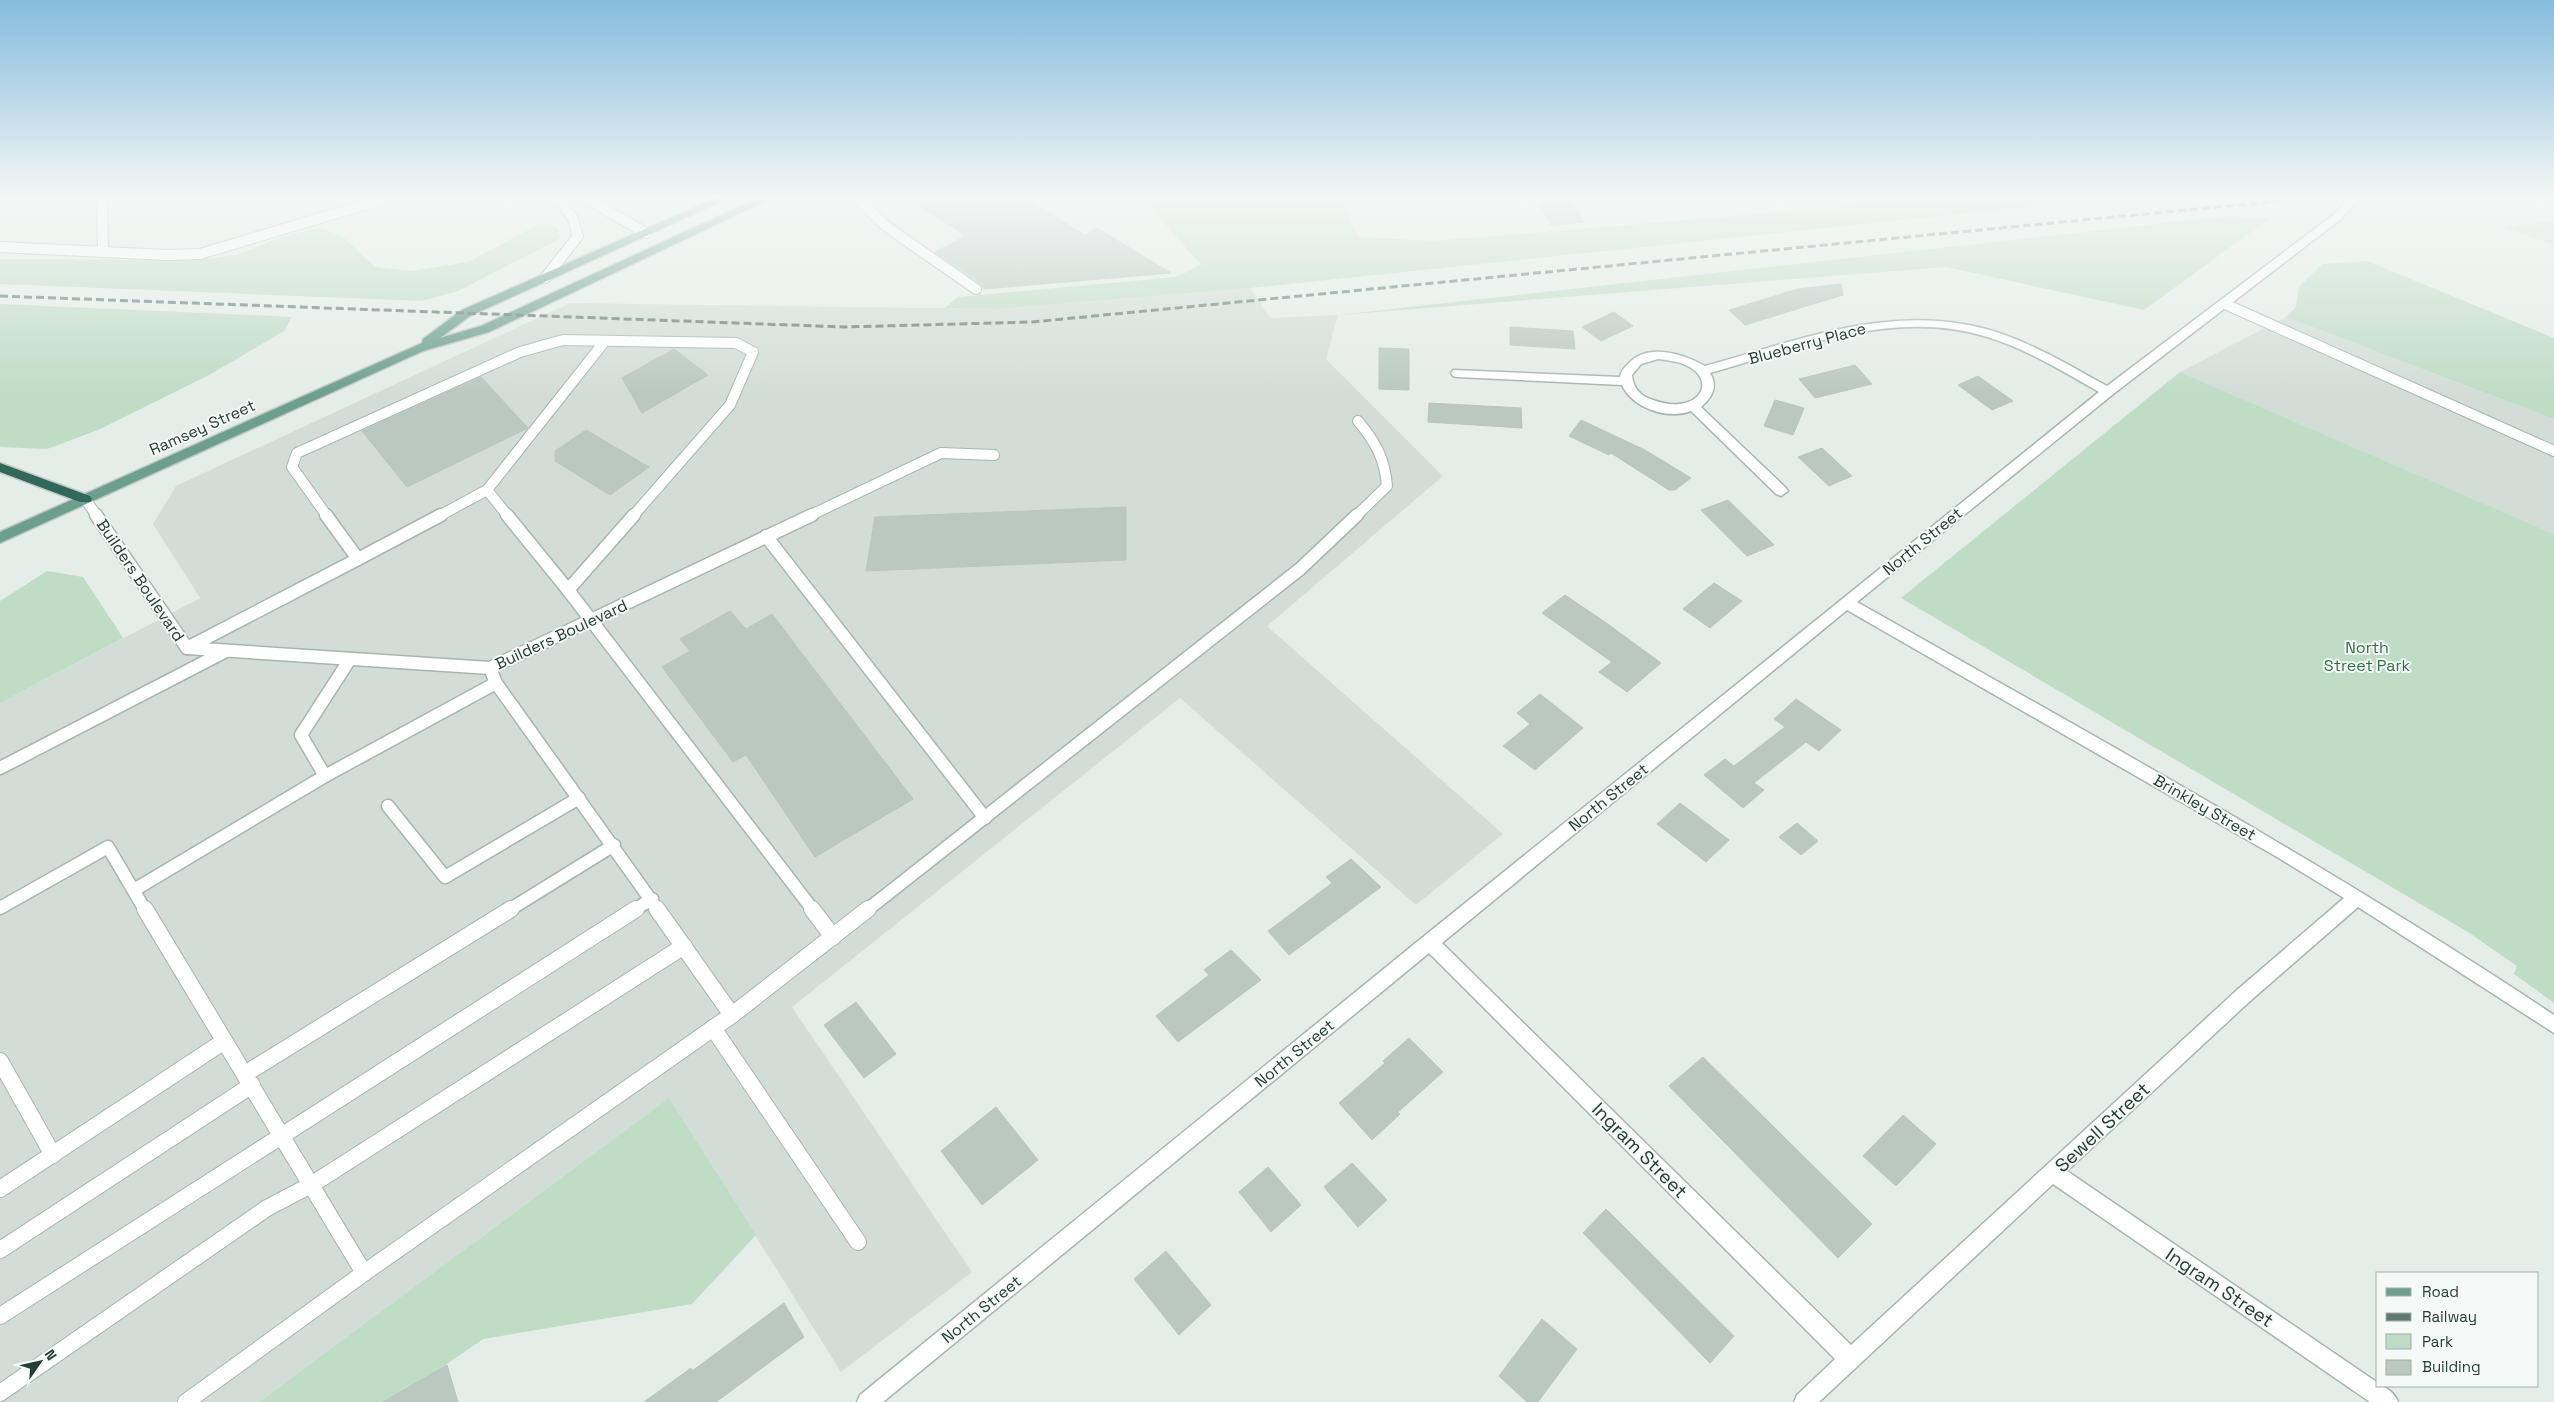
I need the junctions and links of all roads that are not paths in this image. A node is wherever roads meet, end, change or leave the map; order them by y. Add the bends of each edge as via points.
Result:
1 (556, 264) edge
2 (575, 264) edge
3 (624, 264) edge
4 (941, 264) edge
5 (2276, 264) edge
6 (545, 278) junction
7 (976, 289) dead end
8 (2225, 304) junction
9 (605, 341) junction
10 (419, 348) junction
11 (1702, 371) junction
12 (1457, 373) dead end
13 (1626, 381) junction
14 (2108, 392) junction
15 (1693, 406) junction
16 (1358, 422) dead end
17 (2554, 451) edge
18 (994, 455) dead end
19 (0, 467) edge
20 (487, 490) junction
21 (1781, 491) dead end
22 (85, 499) junction
23 (766, 536) junction
24 (0, 538) edge
25 (358, 558) junction
26 (568, 590) junction
27 (1847, 603) junction
28 (592, 619) junction
29 (187, 648) junction
30 (226, 651) junction
31 (350, 659) junction
32 (490, 668) junction
33 (496, 683) junction
34 (0, 768) edge
35 (325, 776) junction
36 (579, 798) junction
37 (388, 806) dead end
38 (985, 818) junction
39 (614, 845) junction
40 (134, 890) junction
41 (2356, 898) junction
42 (652, 899) junction
43 (0, 908) edge
44 (832, 937) junction
45 (1429, 942) junction
46 (684, 946) junction
47 (732, 1015) junction
48 (2554, 1025) edge
49 (713, 1028) junction
50 (223, 1042) junction
51 (0, 1061) edge
52 (248, 1080) junction
53 (283, 1136) junction
54 (53, 1155) junction
55 (2052, 1172) junction
56 (311, 1185) junction
57 (0, 1190) edge
58 (858, 1242) dead end
59 (0, 1250) edge
60 (364, 1273) junction
61 (0, 1316) edge
62 (1850, 1359) junction
63 (0, 1393) edge
64 (186, 1402) edge
65 (867, 1402) edge
66 (1804, 1402) edge
67 (2388, 1402) edge

1 - 6 lane
2 - 6 main road, Ramsey Street
3 - 10 main road, Ramsey Street via 485,329
4 - 7 lane
5 - 8 street, North Street
6 - 10 main road, Ramsey Street via 466,313
8 - 14 street, North Street
8 - 17 lane
9 - 20 lane
9 - 25 lane via 563,340 520,352 297,453 292,467
9 - 26 lane via 736,343 753,352 730,405
10 - 22 main road, Ramsey Street
11 - 13 street via 1683,359 1658,355 1637,361 1626,374
11 - 14 street, Blueberry Place via 1833,332 1888,322 1915,321 1990,333 2046,358
11 - 15 street via 1708,379 1708,396
12 - 13 street
13 - 15 street via 1630,390 1650,404 1677,410
14 - 27 street, North Street
15 - 21 street
16 - 38 lane via 1377,444 1386,465 1387,486 1300,569
18 - 23 lane, Builders Boulevard via 942,453
19 - 22 highway
20 - 25 lane
20 - 26 lane
22 - 24 main road, Ramsey Street
22 - 29 lane, Builders Boulevard
23 - 28 lane, Builders Boulevard
23 - 38 lane
25 - 29 lane
26 - 28 lane
27 - 41 street, Brinkley Street via 2180,792
27 - 45 street, North Street
28 - 32 lane, Builders Boulevard
28 - 44 lane
29 - 30 lane, Builders Boulevard
30 - 31 lane, Builders Boulevard
30 - 34 lane
31 - 32 lane, Builders Boulevard
31 - 35 lane via 301,735
32 - 33 lane
33 - 35 lane
33 - 36 lane
35 - 40 lane
36 - 37 lane via 445,877
36 - 39 lane
38 - 44 lane
39 - 42 lane
39 - 52 lane
40 - 43 lane via 108,847
40 - 50 lane
41 - 48 street, Brinkley Street via 2438,947
41 - 55 street, Sewell Street via 2243,996
42 - 46 lane
42 - 53 lane
44 - 47 lane
45 - 62 street, Ingram Street
45 - 65 street, North Street
46 - 47 lane
46 - 56 lane
47 - 49 lane
49 - 58 lane
49 - 60 lane
50 - 52 lane
50 - 54 lane
51 - 54 lane
52 - 53 lane
52 - 59 lane
53 - 56 lane
53 - 61 lane
54 - 57 lane
55 - 62 street, Sewell Street
55 - 67 street, Ingram Street
56 - 60 lane
56 - 63 lane via 267,1208
60 - 64 lane
62 - 66 street, Sewell Street

